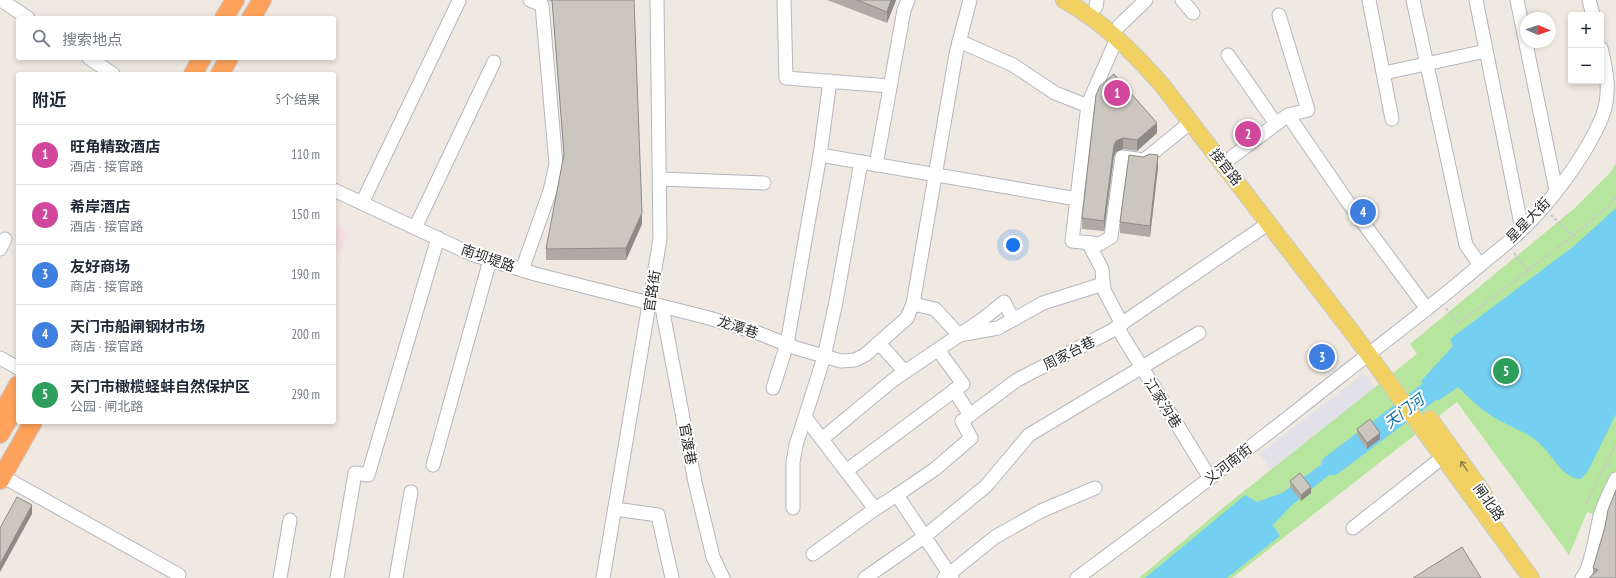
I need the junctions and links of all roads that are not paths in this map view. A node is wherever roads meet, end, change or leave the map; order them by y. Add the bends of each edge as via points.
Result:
1 (1, 0) edge
2 (235, 0) edge
3 (244, 0) edge
4 (262, 0) edge
5 (271, 0) edge
6 (530, 0) edge
7 (657, 0) edge
8 (784, 0) edge
9 (908, 0) edge
10 (970, 0) edge
11 (1064, 0) edge
12 (1146, 0) edge
13 (1182, 0) edge
14 (1369, 0) edge
15 (1413, 0) edge
16 (1476, 0) edge
17 (1517, 0) edge
18 (1589, 0) edge
19 (459, 1) edge
20 (1093, 2) edge
21 (1592, 12) edge
22 (1193, 13) dead end
23 (1279, 15) dead end
24 (25, 16) edge
25 (225, 16) edge
26 (235, 16) edge
27 (253, 16) edge
28 (262, 16) edge
29 (1118, 32) junction
30 (959, 41) junction
31 (1486, 51) junction
32 (1228, 54) dead end
33 (92, 60) edge
34 (201, 60) edge
35 (211, 60) edge
36 (228, 60) edge
37 (237, 60) edge
38 (494, 62) dead end
39 (1427, 64) junction
40 (1604, 66) edge
41 (110, 72) edge
42 (193, 72) edge
43 (203, 72) edge
44 (221, 72) edge
45 (230, 72) edge
46 (1384, 73) junction
47 (830, 81) junction
48 (890, 86) junction
49 (1088, 106) junction
50 (1288, 115) junction
51 (1392, 119) dead end
52 (1191, 122) junction
53 (1276, 124) junction
54 (820, 155) junction
55 (1232, 158) junction
56 (861, 162) junction
57 (876, 165) junction
58 (935, 175) junction
59 (660, 179) junction
60 (764, 183) dead end
61 (1556, 190) junction
62 (336, 191) edge
63 (1077, 199) junction
64 (362, 203) junction
65 (1269, 223) junction
66 (415, 228) junction
67 (1522, 229) junction
68 (438, 238) junction
69 (1091, 243) junction
70 (490, 260) junction
71 (1480, 265) junction
72 (522, 270) junction
73 (1103, 284) junction
74 (913, 304) junction
75 (656, 305) junction
76 (1427, 309) junction
77 (1013, 319) junction
78 (1119, 325) junction
79 (1198, 333) dead end
80 (959, 335) junction
81 (879, 343) junction
82 (787, 344) junction
83 (938, 350) junction
84 (1373, 351) junction
85 (824, 356) junction
86 (0, 358) edge
87 (16, 367) edge
88 (1142, 368) junction
89 (905, 372) junction
90 (773, 388) dead end
91 (16, 389) edge
92 (954, 390) junction
93 (16, 406) edge
94 (970, 415) junction
95 (0, 417) edge
96 (805, 417) junction
97 (21, 424) edge
98 (32, 424) edge
99 (1431, 430) junction
100 (0, 434) edge
101 (822, 439) junction
102 (1443, 457) junction
103 (433, 465) dead end
104 (846, 471) junction
105 (1, 473) edge
106 (1210, 478) junction
107 (1616, 479) edge
108 (1095, 488) dead end
109 (411, 492) dead end
110 (897, 495) junction
111 (793, 508) dead end
112 (615, 509) junction
113 (875, 509) junction
114 (290, 520) dead end
115 (1353, 528) dead end
116 (924, 537) junction
117 (813, 554) dead end
118 (179, 575) dead end
119 (948, 577) edge
120 (280, 578) edge
121 (337, 578) edge
122 (396, 578) edge
123 (603, 578) edge
124 (672, 578) edge
125 (723, 578) edge
126 (865, 578) edge
127 (1077, 578) edge
128 (1531, 578) edge
129 (1543, 578) edge
130 (1582, 578) edge

1 - 24 street
2 - 25 highway
3 - 26 highway
4 - 27 highway
5 - 28 highway
6 - 72 street via 542,5 556,164 550,191
7 - 59 street, 官路街
8 - 47 street via 786,78
9 - 48 street
10 - 30 street, 龙潭巷
11 - 29 main road, 接官路
12 - 29 street
13 - 22 street
14 - 46 street
15 - 39 street
16 - 31 street
17 - 61 street
18 - 21 street
19 - 64 street
20 - 29 main road, 接官路
23 - 50 street via 1308,110
29 - 49 street
29 - 52 main road, 接官路
29 - 55 main road, 接官路 via 1161,68
30 - 49 street via 1013,66 1055,93
30 - 58 street, 龙潭巷
31 - 39 street
31 - 67 street
32 - 53 street
33 - 41 street
34 - 42 highway
35 - 43 highway
36 - 44 highway
37 - 45 highway
38 - 66 street
39 - 46 street
39 - 71 street via 1466,245
40 - 61 street, 星星大街 via 1608,91 1605,108 1594,133
46 - 51 street
47 - 48 street
47 - 54 street
48 - 57 street
49 - 63 street
50 - 53 street
50 - 76 street via 1347,201
52 - 65 main road, 接官路
52 - 69 street via 1144,160 1122,157 1111,237 1100,244
53 - 55 street
54 - 56 street
54 - 82 street
55 - 84 main road, 接官路
56 - 57 street
56 - 85 street
57 - 58 street
58 - 63 street
58 - 74 street, 龙潭巷
59 - 60 street
59 - 75 street, 官路街
61 - 67 street, 星星大街
62 - 64 street, 南坝堤路
63 - 69 street via 1072,241
64 - 66 street, 南坝堤路
65 - 78 street, 周家台巷
65 - 84 main road, 接官路
66 - 68 street, 南坝堤路
67 - 71 street, 星星大街
68 - 70 street, 南坝堤路
68 - 121 street via 368,475 355,473
69 - 73 street, 江家沟巷 via 1102,269
70 - 72 street, 南坝堤路
70 - 103 street
71 - 76 street, 星星大街
72 - 75 street, 南坝堤路
73 - 77 street via 1043,303
73 - 78 street, 江家沟巷
74 - 80 street via 935,309
74 - 81 street, 龙潭巷 via 907,318
75 - 82 street, 龙潭巷 via 709,318
75 - 112 street, 官路街
75 - 125 street, 官渡巷 via 713,557
76 - 84 street, 星星大街
77 - 80 street via 994,329
77 - 80 street via 1004,302
78 - 88 street, 江家沟巷
78 - 94 street, 周家台巷 via 1017,380
79 - 88 street
80 - 83 street
81 - 85 street, 龙潭巷 via 855,360 841,361
81 - 89 street
82 - 85 street, 龙潭巷
82 - 90 street
83 - 89 street
83 - 92 street via 963,384
84 - 99 main road
84 - 106 street, 义河南街
85 - 96 street
86 - 87 street
88 - 106 street, 江家沟巷
88 - 116 street via 1028,435 986,486
89 - 101 street
91 - 95 highway
92 - 94 street
92 - 104 street
93 - 100 highway
94 - 110 street via 962,421 971,438 935,469
96 - 101 street
96 - 111 street via 793,462
97 - 105 highway
98 - 105 highway
99 - 102 main road, 闸北路
129 -> 99 main road, 闸北路
101 - 104 street
102 - 115 street
102 - 128 main road, 闸北路
104 - 113 street
105 - 118 street
106 - 127 street, 义河南街
107 - 130 street via 1603,507 1588,569
108 - 119 street via 1041,511 995,536
109 - 122 street
110 - 113 street
110 - 116 street
112 - 123 street, 官路街
112 - 124 street via 658,515
113 - 117 street
114 - 120 street
116 - 119 street
116 - 126 street

